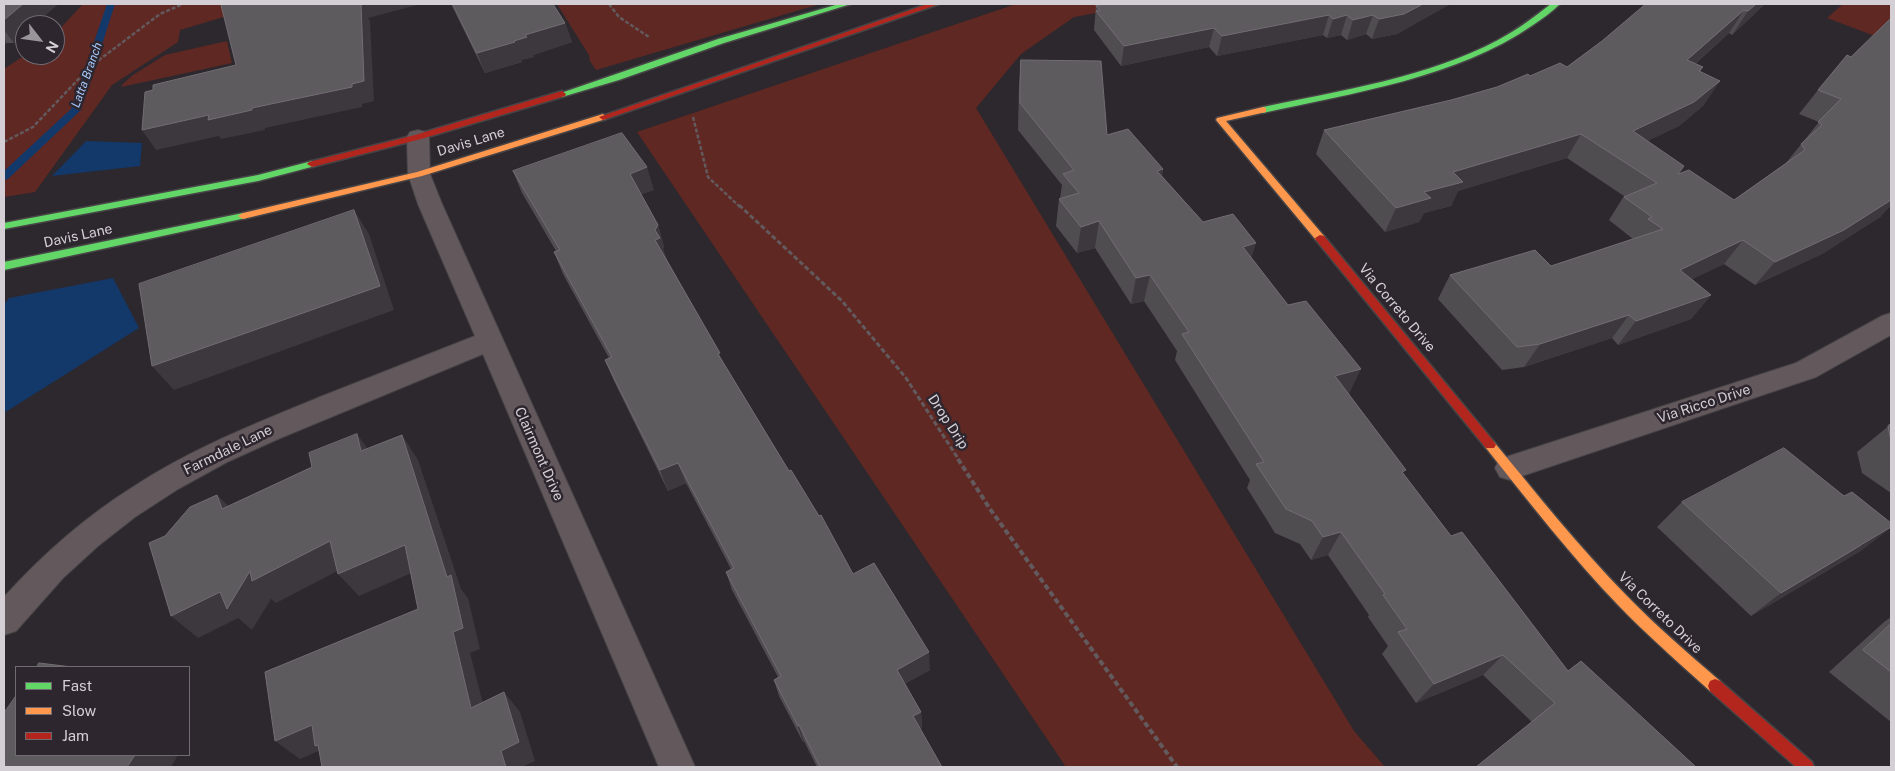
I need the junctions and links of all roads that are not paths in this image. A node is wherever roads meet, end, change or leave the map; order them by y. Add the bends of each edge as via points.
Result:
1 (847, 4) edge
2 (935, 4) edge
3 (1556, 4) edge
4 (418, 137) junction
5 (419, 174) junction
6 (4, 226) edge
7 (4, 266) edge
8 (1891, 323) edge
9 (489, 340) junction
10 (1510, 468) junction
11 (4, 620) edge
12 (677, 767) edge
13 (1806, 767) edge

1 - 4 street, Davis Lane
2 - 5 street, Davis Lane via 636,107
3 - 10 street, Via Correto Drive via 1500,42 1453,63 1220,120
4 - 5 street, Clairmont Drive
4 - 6 street, Davis Lane via 258,178
5 - 7 street, Davis Lane via 270,210
5 - 9 street, Clairmont Drive
8 - 10 street, Via Ricco Drive via 1806,370
9 - 11 street, Farmdale Lane via 264,432 200,462 144,495 93,532 36,582
9 - 12 street, Clairmont Drive
10 - 13 street, Via Correto Drive via 1623,601

